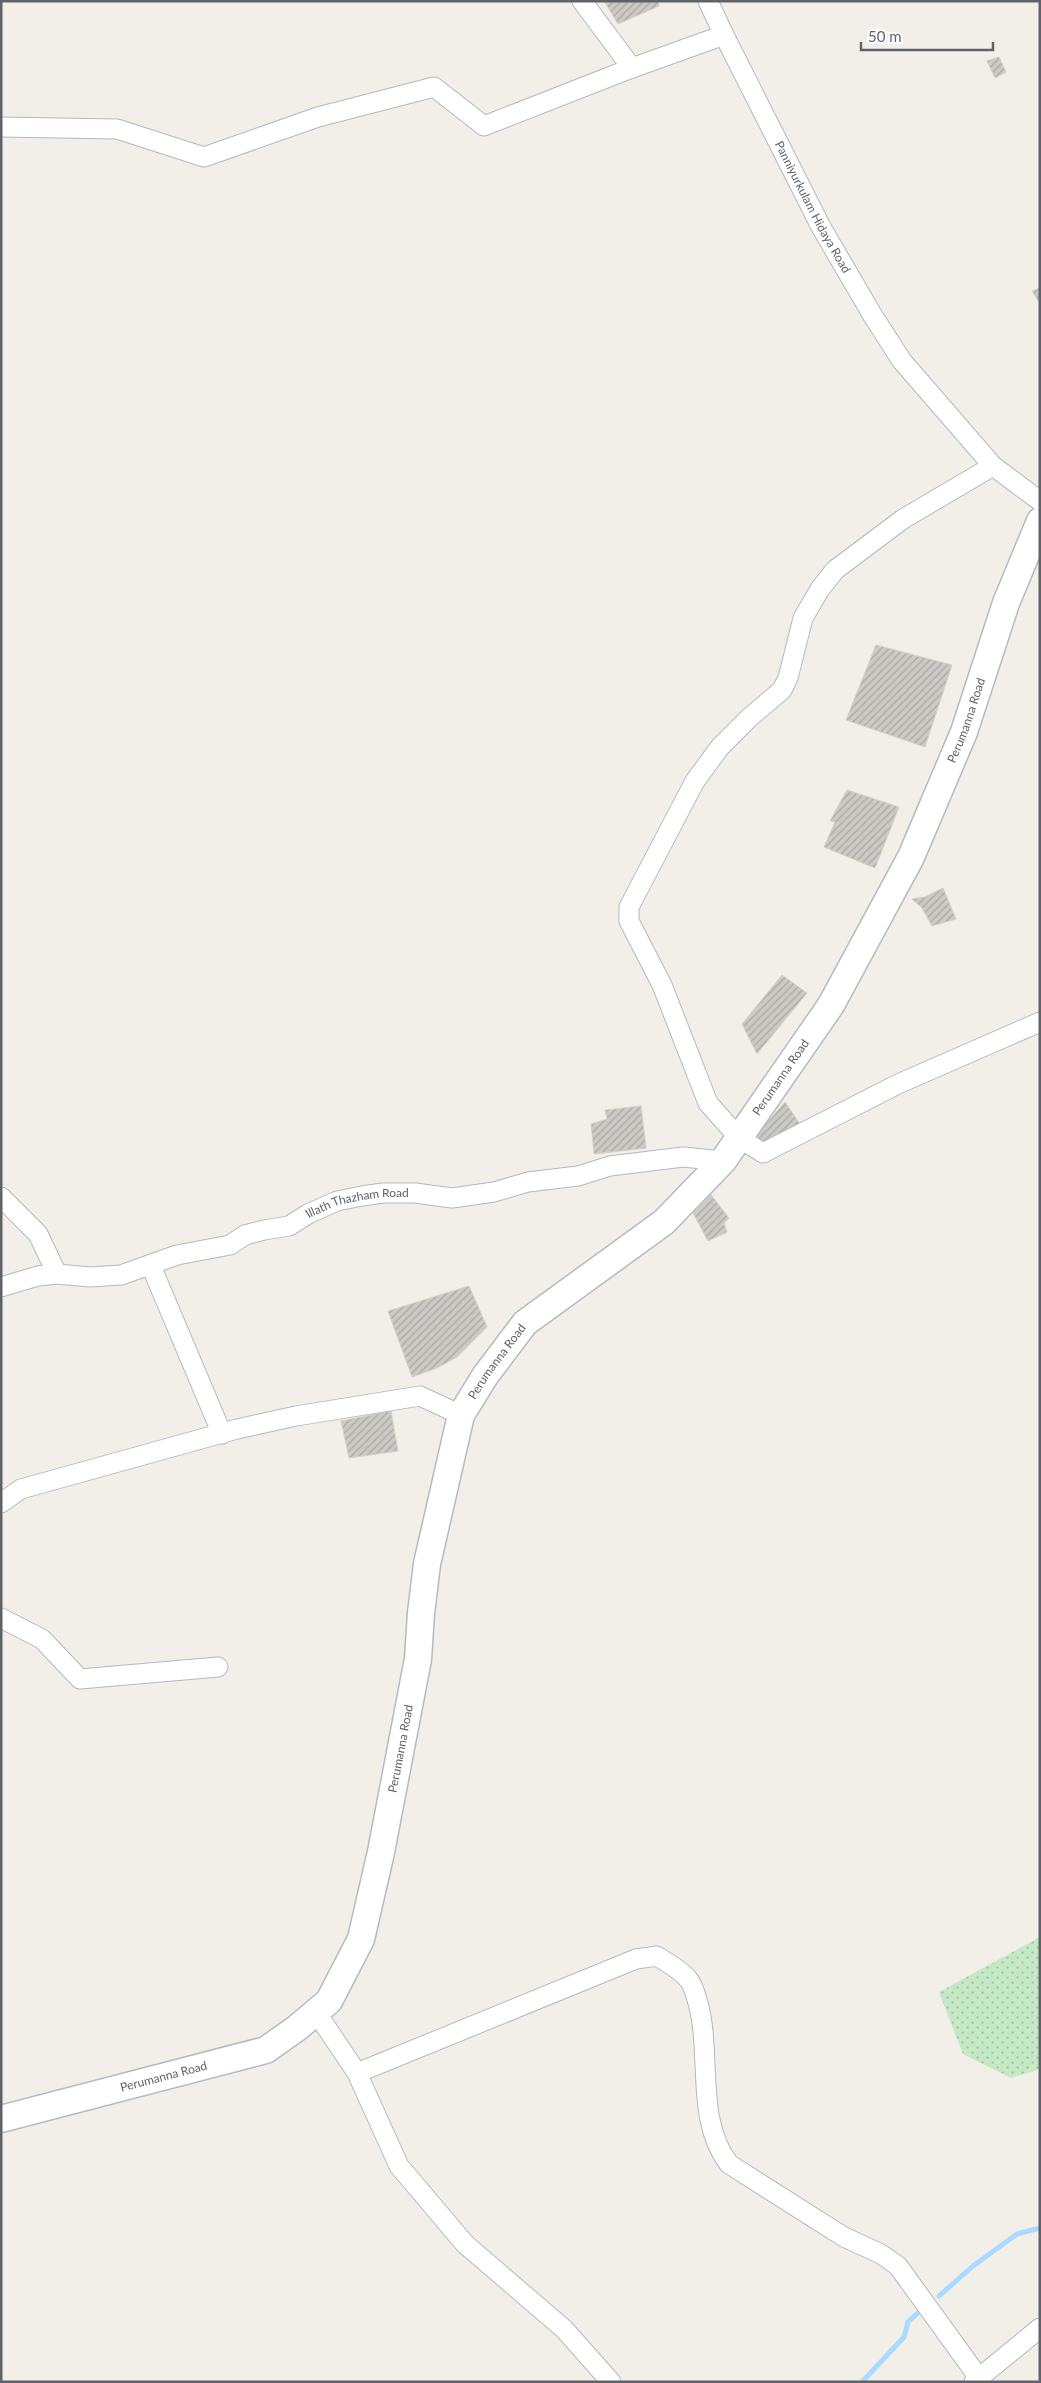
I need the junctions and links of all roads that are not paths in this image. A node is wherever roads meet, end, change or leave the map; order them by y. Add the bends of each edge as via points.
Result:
1 (582, 1) edge
2 (708, 1) edge
3 (724, 34) junction
4 (632, 68) junction
5 (1, 127) edge
6 (994, 466) junction
7 (1040, 501) edge
8 (1040, 521) edge
9 (1040, 1022) edge
10 (739, 1138) junction
11 (723, 1161) junction
12 (1, 1197) edge
13 (151, 1266) junction
14 (57, 1274) junction
15 (1, 1287) edge
16 (461, 1415) junction
17 (222, 1434) junction
18 (1, 1502) edge
19 (1, 1618) edge
20 (218, 1667) dead end
21 (316, 2012) junction
22 (356, 2073) junction
23 (1, 2119) edge
24 (1040, 2328) edge
25 (977, 2380) edge
26 (611, 2382) edge

1 - 4 street
2 - 3 street, Panniyurkulam Hidaya Road
3 - 4 street
3 - 6 street, Panniyurkulam Hidaya Road via 821,227 873,316 902,361
4 - 5 street via 484,126 434,87 318,118 204,157 117,129
6 - 7 street, Panniyurkulam Hidaya Road
6 - 10 street via 903,519 835,570 803,618 782,690 720,748 695,781 629,906 629,921 662,985 702,1093
8 - 10 main road, Perumanna Road via 1006,603 964,732 910,857 831,1005
9 - 10 street via 898,1084 762,1153
10 - 11 main road, Perumanna Road
11 - 13 street, Illath Thazham Road via 683,1156 610,1166 578,1176 528,1182 494,1192 452,1198 416,1193 362,1196 337,1201 289,1226 264,1230 230,1245 177,1256
11 - 16 main road, Perumanna Road via 650,1234 525,1323 485,1376
12 - 14 street via 38,1234
13 - 14 street, Illath Thazham Road via 120,1275
13 - 17 street
14 - 15 street, Illath Thazham Road
16 - 17 street via 420,1396 296,1416
16 - 21 main road, Perumanna Road via 427,1564 418,1659 361,1939 329,2001
17 - 18 street via 21,1489
19 - 20 street via 42,1639 80,1679
21 - 22 street
21 - 23 main road, Perumanna Road via 266,2050
22 - 25 street via 636,1959 657,1956 689,1980 697,1998 704,2023 709,2114 718,2149 729,2164 844,2237 881,2254 898,2266
22 - 26 street via 399,2166 465,2244 564,2329
24 - 25 street

